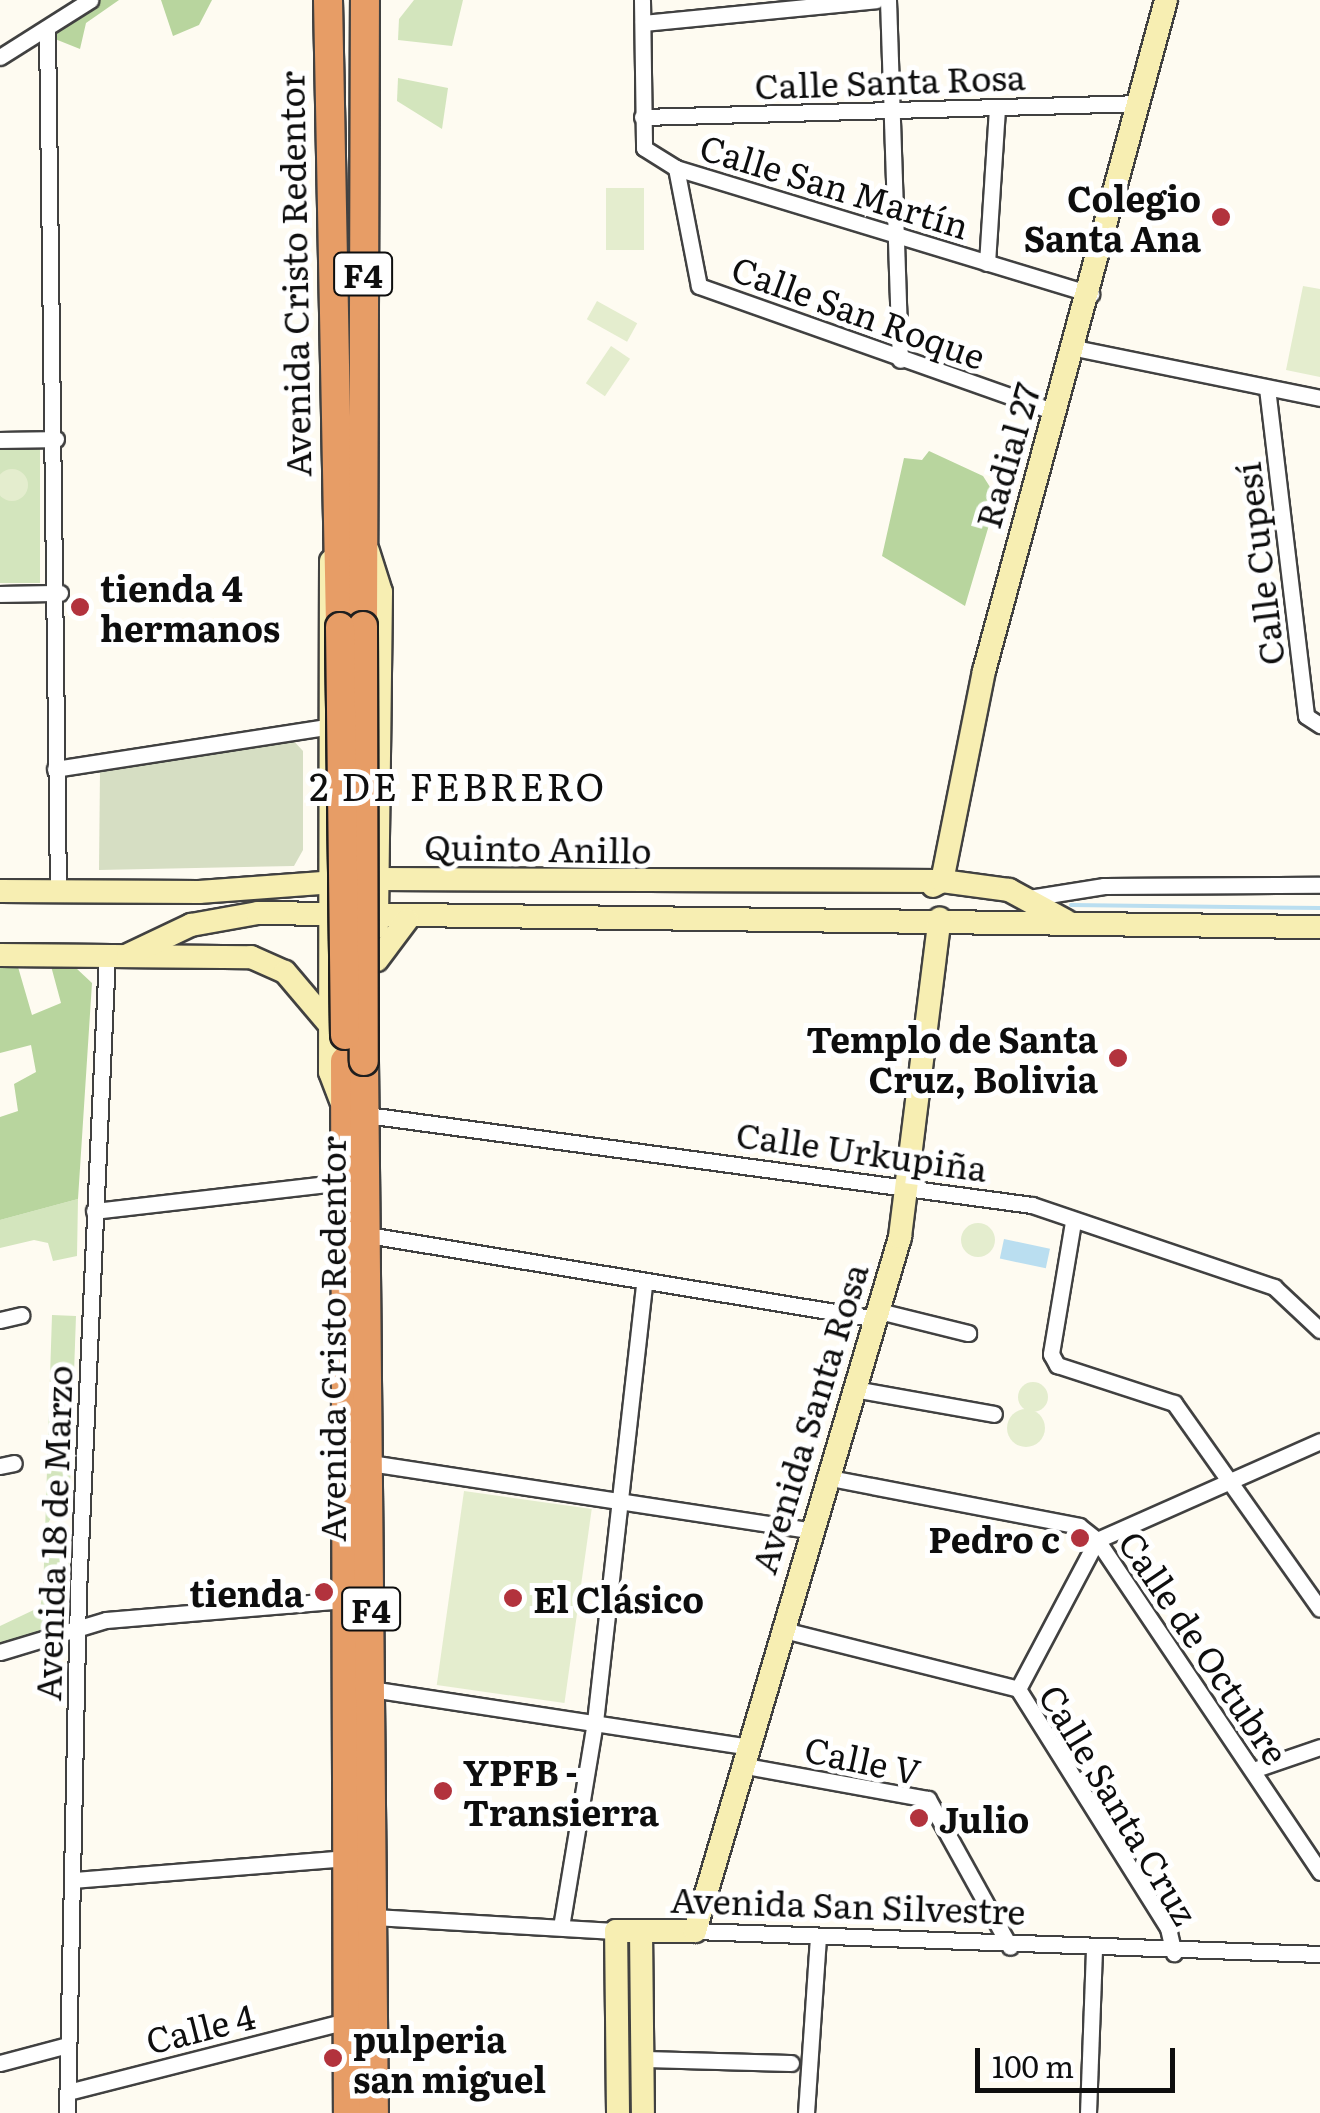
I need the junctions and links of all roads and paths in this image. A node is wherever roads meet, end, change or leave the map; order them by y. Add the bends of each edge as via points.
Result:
1 (90, 0) edge
2 (328, 0) edge
3 (365, 0) edge
4 (642, 0) edge
5 (876, 0) edge
6 (888, 0) edge
7 (1166, 0) edge
8 (643, 23) junction
9 (47, 28) junction
10 (0, 57) edge
11 (1140, 103) junction
12 (997, 107) junction
13 (890, 110) junction
14 (642, 117) junction
15 (676, 168) junction
16 (896, 235) junction
17 (986, 263) junction
18 (1091, 294) junction
19 (1074, 348) junction
20 (900, 360) junction
21 (1267, 388) junction
22 (1320, 398) edge
23 (1055, 412) junction
24 (56, 439) junction
25 (0, 440) edge
26 (334, 548) junction
27 (367, 548) junction
28 (0, 594) edge
29 (60, 594) junction
30 (351, 627) junction
31 (1320, 725) edge
32 (326, 727) junction
33 (55, 769) junction
34 (378, 810) junction
35 (328, 812) junction
36 (378, 879) junction
37 (328, 880) junction
38 (418, 880) junction
39 (942, 882) junction
40 (1320, 885) edge
41 (290, 886) junction
42 (0, 892) edge
43 (58, 894) junction
44 (1028, 898) junction
45 (328, 914) junction
46 (378, 915) junction
47 (420, 915) junction
48 (940, 918) junction
49 (1066, 921) junction
50 (1320, 927) edge
51 (0, 955) edge
52 (117, 955) junction
53 (377, 960) junction
54 (328, 961) junction
55 (330, 1025) junction
56 (359, 1108) junction
57 (343, 1182) junction
58 (908, 1184) junction
59 (94, 1211) junction
60 (1073, 1222) junction
61 (368, 1235) junction
62 (644, 1284) junction
63 (21, 1314) dead end
64 (878, 1315) junction
65 (0, 1320) edge
66 (1320, 1330) edge
67 (968, 1333) dead end
68 (854, 1388) junction
69 (994, 1414) dead end
70 (1320, 1441) edge
71 (370, 1463) junction
72 (825, 1478) junction
73 (1232, 1478) junction
74 (620, 1501) junction
75 (810, 1530) junction
76 (1097, 1540) junction
77 (345, 1600) junction
78 (1320, 1609) edge
79 (77, 1626) junction
80 (780, 1629) junction
81 (0, 1652) edge
82 (371, 1689) junction
83 (1018, 1689) junction
84 (595, 1722) junction
85 (1320, 1747) edge
86 (742, 1756) junction
87 (1253, 1770) junction
88 (346, 1858) junction
89 (1320, 1872) edge
90 (73, 1880) junction
91 (373, 1917) junction
92 (561, 1927) junction
93 (616, 1931) junction
94 (642, 1931) junction
95 (695, 1931) junction
96 (818, 1936) junction
97 (1010, 1947) junction
98 (1094, 1949) junction
99 (1174, 1953) junction
100 (1320, 1954) edge
101 (347, 2021) junction
102 (68, 2045) junction
103 (644, 2059) junction
104 (0, 2063) edge
105 (792, 2063) dead end
106 (68, 2092) junction
107 (67, 2113) edge
108 (348, 2113) edge
109 (374, 2113) edge
110 (618, 2113) edge
111 (643, 2113) edge
112 (806, 2113) edge
113 (1088, 2113) edge

1 - 9 street
2 - 26 highway, Avenida Cristo Redentor / F4
3 - 27 highway, Avenida Cristo Redentor / F4
4 - 8 street
5 - 8 street
6 - 13 street
7 - 11 street, Radial 27
8 - 14 street
9 - 10 street
9 - 24 street
11 - 12 street, Calle Santa Rosa
11 - 18 street, Radial 27
12 - 13 street, Calle Santa Rosa
12 - 17 street
13 - 14 street, Calle Santa Rosa
13 - 16 street
14 - 15 street via 645,152
15 - 16 street, Calle San Martín
15 - 20 street, Calle San Roque via 699,286
16 - 17 street, Calle San Martín
16 - 20 street
17 - 18 street, Calle San Martín
18 - 19 street, Radial 27
19 - 21 street
19 - 23 street, Radial 27
20 - 23 street, Calle San Roque
21 - 22 street
21 - 31 street, Calle Cupesí via 1306,716
23 - 39 street, Radial 27 via 984,670
24 - 25 street
24 - 29 street
26 - 30 highway, Avenida Cristo Redentor / F4
26 - 32 street, Avenida Cristo Redentor via 324,596
27 - 30 highway, Avenida Cristo Redentor / F4
27 - 34 street, Avenida Cristo Redentor via 381,592
28 - 29 street
29 - 33 street
30 - 56 highway, Avenida Cristo Redentor / F4, bridge
32 - 33 street
32 - 35 street, Avenida Cristo Redentor
33 - 43 street
34 - 35 street via 369,842 353,854 337,843
34 - 36 street, Avenida Cristo Redentor
34 - 38 street via 394,861
35 - 37 street, Avenida Cristo Redentor
35 - 41 street via 313,862
36 - 37 street, Quinto Anillo
36 - 38 street, Quinto Anillo
36 - 46 street, Avenida Cristo Redentor
37 - 41 street, Quinto Anillo
37 - 45 street, Avenida Cristo Redentor
38 - 39 street, Quinto Anillo
39 - 44 street, Quinto Anillo
39 - 48 street, Radial 27 via 923,898
40 - 44 street via 1104,886
41 - 43 street, Quinto Anillo
42 - 43 street, Quinto Anillo
44 - 49 street, Quinto Anillo
45 - 46 street, Quinto Anillo
45 - 52 street, Quinto Anillo via 230,915
45 - 54 street, Avenida Cristo Redentor
46 - 47 street, Quinto Anillo
46 - 53 street, Avenida Cristo Redentor
47 - 48 street, Quinto Anillo
47 - 53 street via 397,926
48 - 49 street, Quinto Anillo
48 - 58 street, Avenida Santa Rosa
49 - 50 street, Quinto Anillo
51 - 52 street, Quinto Anillo
52 - 55 street via 272,963
52 - 59 street, Avenida 18 de Marzo
53 - 54 street via 354,923
53 - 56 street, Avenida Cristo Redentor
54 - 55 street, Avenida Cristo Redentor
55 - 56 street, Avenida Cristo Redentor
56 - 57 highway, Avenida Cristo Redentor / F4
56 - 58 street, Calle Urkupiña
56 - 61 highway, Avenida Cristo Redentor / F4
57 - 59 street
57 - 77 highway, Avenida Cristo Redentor / F4
58 - 60 street, Calle Urkupiña
58 - 64 street, Avenida Santa Rosa
59 - 79 street, Avenida 18 de Marzo
60 - 66 street, Calle Urkupiña via 1274,1287
60 - 73 street via 1051,1354 1057,1366 1174,1403
61 - 62 street
61 - 71 highway, Avenida Cristo Redentor / F4
62 - 64 street
62 - 74 street
63 - 65 street
64 - 67 street
64 - 68 street, Avenida Santa Rosa
68 - 69 street
68 - 72 street, Avenida Santa Rosa
70 - 73 street
71 - 74 street
71 - 82 highway, Avenida Cristo Redentor / F4
72 - 75 street, Avenida Santa Rosa
72 - 76 street, Calle de Octubre via 1079,1526
73 - 76 street
73 - 78 street
74 - 75 street
74 - 84 street
75 - 80 street, Avenida Santa Rosa
76 - 83 street
76 - 87 street, Calle de Octubre
77 - 79 street
77 - 88 highway, Avenida Cristo Redentor / F4
79 - 81 street
79 - 90 street, Avenida 18 de Marzo
80 - 83 street, Calle Santa Cruz
80 - 86 street, Avenida Santa Rosa
82 - 84 street
82 - 91 highway, Avenida Cristo Redentor / F4
83 - 99 street, Calle Santa Cruz via 1168,1928
84 - 86 street
84 - 92 street
85 - 87 street
86 - 95 street, Avenida Santa Rosa
86 - 97 street, Calle V via 928,1799
87 - 89 street, Calle de Octubre
88 - 90 street
88 - 101 highway, Avenida Cristo Redentor / F4
90 - 102 street, Avenida 18 de Marzo
91 - 92 street, Avenida San Silvestre
91 - 109 highway, Avenida Cristo Redentor / F4
92 - 93 street, Avenida San Silvestre
93 - 94 street, Avenida San Silvestre
93 - 110 street
94 - 95 street, Avenida San Silvestre
94 - 103 street
95 - 96 street, Avenida San Silvestre
96 - 97 street, Avenida San Silvestre
96 - 112 street
97 - 98 street, Avenida San Silvestre
98 - 99 street, Avenida San Silvestre
98 - 113 street
99 - 100 street, Avenida San Silvestre
101 - 106 street, Calle 4
101 - 108 highway, Avenida Cristo Redentor / F4
102 - 104 street
102 - 106 street, Avenida 18 de Marzo
103 - 105 street
103 - 111 street
106 - 107 street, Avenida 18 de Marzo

